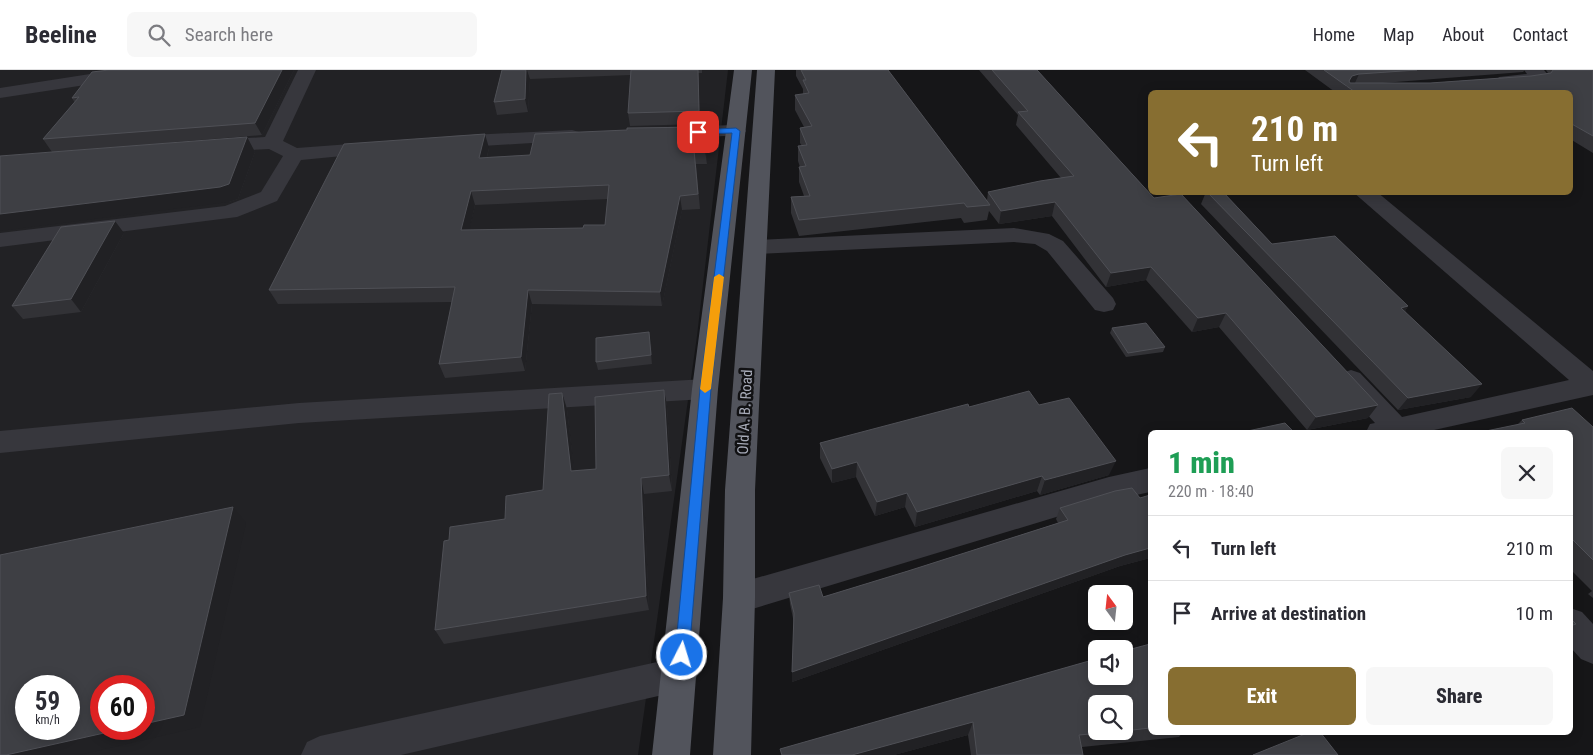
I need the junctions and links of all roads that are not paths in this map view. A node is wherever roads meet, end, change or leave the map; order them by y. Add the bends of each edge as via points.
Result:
1 (151, 70) edge
2 (308, 70) edge
3 (743, 70) edge
4 (766, 70) edge
5 (1534, 70) edge
6 (1486, 83) edge
7 (0, 93) edge
8 (736, 131) junction
9 (647, 134) edge
10 (587, 136) edge
11 (272, 143) junction
12 (430, 144) edge
13 (194, 147) edge
14 (391, 147) edge
15 (294, 154) junction
16 (1367, 195) edge
17 (0, 240) edge
18 (755, 247) junction
19 (1104, 304) dead end
20 (1337, 365) edge
21 (1593, 385) edge
22 (705, 389) junction
23 (1388, 430) edge
24 (1393, 430) edge
25 (0, 442) edge
26 (1148, 480) edge
27 (739, 598) junction
28 (1573, 626) edge
29 (1593, 648) edge
30 (680, 674) junction
31 (320, 755) edge
32 (671, 755) edge
33 (732, 755) edge

1 - 7 street
2 - 11 street
3 - 8 main road
4 - 18 main road, Old A. B. Road
5 - 6 street via 1539,75 1537,78
8 - 9 street
8 - 22 main road
10 - 12 street
11 - 13 street
11 - 15 street
14 - 15 street
15 - 17 street via 269,196 229,212
16 - 21 street
18 - 19 street via 1014,235 1036,238 1059,249
18 - 27 main road, Old A. B. Road via 740,490
20 - 23 street
21 - 24 street
22 - 25 street via 299,413
22 - 30 main road
26 - 27 street via 1108,489
27 - 33 main road, Old A. B. Road
28 - 29 street
30 - 31 street
30 - 32 main road

